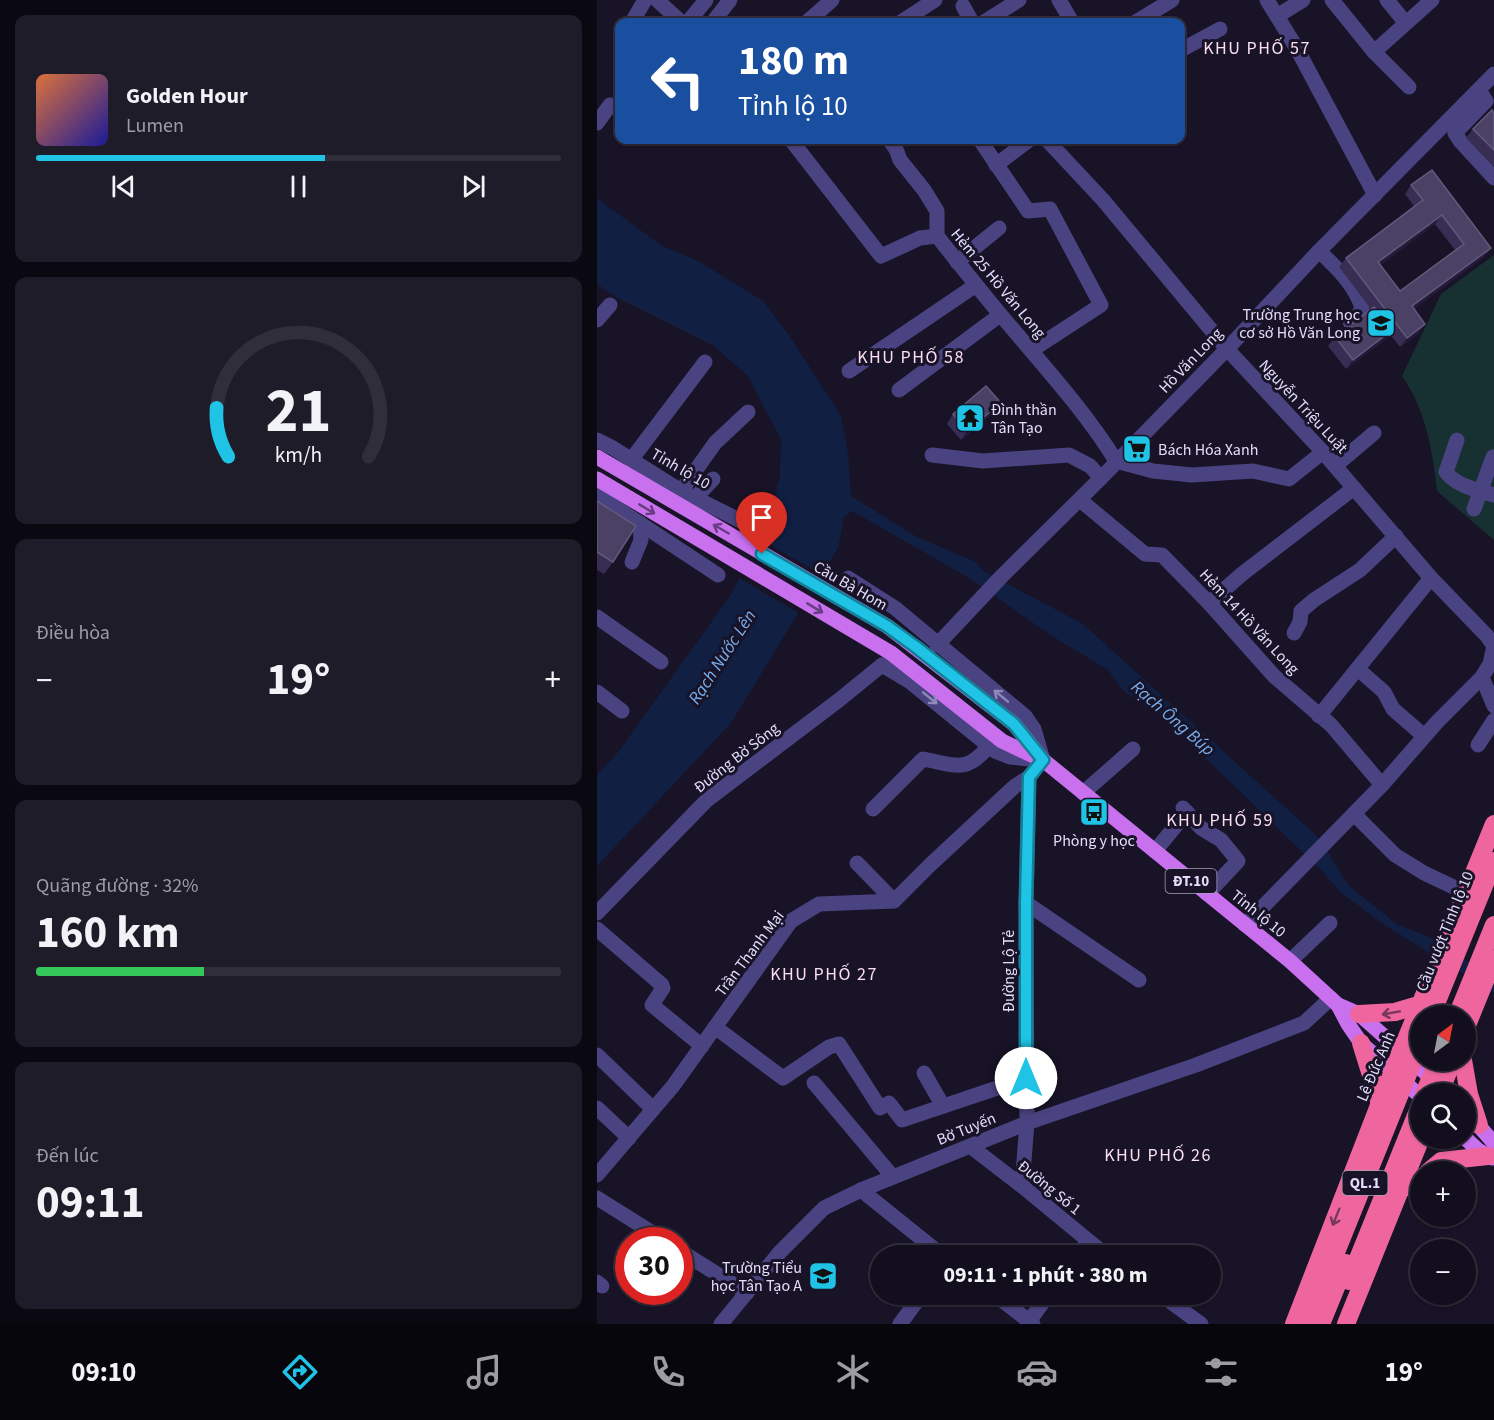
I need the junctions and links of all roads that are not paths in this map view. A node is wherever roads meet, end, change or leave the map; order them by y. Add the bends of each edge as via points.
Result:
1 (645, 0) edge
2 (657, 0) edge
3 (706, 0) edge
4 (730, 0) edge
5 (832, 0) edge
6 (935, 0) edge
7 (1019, 0) edge
8 (1172, 0) edge
9 (1267, 0) edge
10 (1303, 0) edge
11 (1332, 0) edge
12 (1387, 0) edge
13 (1432, 0) edge
14 (1061, 1) edge
15 (963, 6) dead end
16 (1277, 16) junction
17 (634, 18) edge
18 (677, 18) edge
19 (691, 18) edge
20 (716, 18) edge
21 (812, 18) edge
22 (907, 18) edge
23 (970, 18) edge
24 (990, 18) edge
25 (1070, 18) edge
26 (1143, 18) edge
27 (1405, 22) junction
28 (1220, 29) dead end
29 (1185, 48) edge
30 (1374, 52) junction
31 (1494, 74) edge
32 (1409, 87) dead end
33 (1479, 90) junction
34 (610, 105) dead end
35 (597, 123) edge
36 (794, 144) edge
37 (892, 144) edge
38 (983, 144) edge
39 (1024, 144) edge
40 (1051, 144) edge
41 (996, 165) junction
42 (1494, 178) edge
43 (1375, 195) junction
44 (999, 228) dead end
45 (937, 236) junction
46 (1319, 252) junction
47 (957, 262) junction
48 (976, 285) junction
49 (610, 305) dead end
50 (1000, 315) junction
51 (597, 320) edge
52 (1350, 322) edge
53 (1227, 349) junction
54 (1032, 350) junction
55 (705, 362) dead end
56 (849, 371) dead end
57 (899, 390) dead end
58 (748, 412) dead end
59 (1374, 433) dead end
60 (597, 440) edge
61 (1457, 440) dead end
62 (1323, 452) junction
63 (932, 455) dead end
64 (597, 457) edge
65 (1494, 457) edge
66 (631, 460) junction
67 (1116, 461) junction
68 (1335, 466) junction
69 (713, 478) dead end
70 (1101, 478) junction
71 (597, 479) edge
72 (1354, 488) junction
73 (1488, 493) edge
74 (688, 494) junction
75 (597, 495) edge
76 (1080, 500) junction
77 (1474, 509) dead end
78 (640, 523) junction
79 (749, 525) dead end
80 (1396, 536) junction
81 (632, 562) dead end
82 (718, 575) dead end
83 (848, 578) dead end
84 (1431, 578) junction
85 (1209, 603) junction
86 (597, 617) edge
87 (1294, 633) dead end
88 (937, 645) junction
89 (661, 662) dead end
90 (1492, 662) edge
91 (882, 665) joint
92 (1358, 669) junction
93 (1482, 677) junction
94 (597, 692) edge
95 (1494, 706) edge
96 (622, 711) dead end
97 (1319, 716) junction
98 (1494, 720) edge
99 (1014, 724) joint
100 (1424, 736) junction
101 (995, 743) junction
102 (1478, 745) dead end
103 (1133, 749) dead end
104 (1043, 760) junction
105 (1029, 777) junction
106 (1382, 785) junction
107 (1083, 793) junction
108 (873, 810) dead end
109 (1354, 814) junction
110 (1494, 824) edge
111 (1155, 851) junction
112 (1494, 861) edge
113 (857, 863) dead end
114 (1494, 890) edge
115 (1466, 893) junction
116 (1207, 894) junction
117 (894, 901) junction
118 (1026, 903) junction
119 (597, 913) edge
120 (1494, 917) edge
121 (1330, 923) dead end
122 (1245, 925) junction
123 (1494, 925) edge
124 (597, 929) edge
125 (1494, 959) edge
126 (1290, 961) junction
127 (1139, 980) dead end
128 (1491, 986) edge
129 (1335, 1001) junction
130 (1430, 1005) edge
131 (1432, 1005) edge
132 (1448, 1005) edge
133 (1461, 1005) edge
134 (1476, 1009) edge
135 (1410, 1012) edge
136 (1359, 1014) junction
137 (1476, 1016) edge
138 (715, 1028) junction
139 (1410, 1040) edge
140 (1361, 1042) junction
141 (702, 1046) junction
142 (1402, 1052) junction
143 (597, 1055) edge
144 (1410, 1069) edge
145 (1423, 1071) edge
146 (1464, 1071) edge
147 (1393, 1072) junction
148 (924, 1073) dead end
149 (1026, 1078) junction
150 (815, 1083) dead end
151 (1435, 1083) edge
152 (1410, 1087) edge
153 (1380, 1104) junction
154 (943, 1106) junction
155 (597, 1108) edge
156 (653, 1109) junction
157 (1476, 1122) edge
158 (1027, 1123) junction
159 (1479, 1125) junction
160 (1410, 1130) edge
161 (629, 1138) junction
162 (1476, 1144) edge
163 (970, 1146) junction
164 (1417, 1149) edge
165 (1492, 1152) edge
166 (1441, 1161) edge
167 (1353, 1171) junction
168 (597, 1175) edge
169 (893, 1177) junction
170 (1022, 1186) junction
171 (1410, 1186) edge
172 (1410, 1188) edge
173 (861, 1190) junction
174 (597, 1198) edge
175 (643, 1227) edge
176 (1088, 1241) junction
177 (929, 1245) edge
178 (1085, 1245) edge
179 (1093, 1245) edge
180 (693, 1259) edge
181 (1313, 1276) junction
182 (747, 1293) junction
183 (1364, 1297) junction
184 (915, 1305) edge
185 (1008, 1305) edge
186 (1042, 1305) edge
187 (1183, 1305) edge
188 (1030, 1323) edge
189 (721, 1324) edge
190 (900, 1324) edge
191 (1201, 1324) edge
192 (1294, 1324) edge
193 (1307, 1324) edge
194 (1321, 1324) edge
195 (1332, 1324) edge
196 (1346, 1324) edge
197 (1354, 1324) edge

1 - 17 street
2 - 18 street
3 - 19 street
4 - 20 street
5 - 21 street
6 - 22 street
7 - 24 street
8 - 26 street
9 - 16 street
10 - 16 street
11 - 30 street
12 - 27 street
13 - 27 street
14 - 25 street
15 - 23 street
16 - 43 street
27 - 30 street
28 - 29 street
30 - 32 street
31 - 33 street, Hồ Văn Long
33 - 42 street via 1486,101 1455,133
33 - 43 street, Hồ Văn Long
34 - 35 street
36 - 45 street, Hẻm 25 Hồ Văn Long via 881,256 920,238
37 - 45 street via 937,212
38 - 41 street
39 - 41 street
40 - 53 street, Nguyễn Triệu Luật via 1103,200
41 - 54 street via 1028,211 1050,209 1101,305
43 - 46 street, Hồ Văn Long
44 - 47 street
45 - 47 street, Hẻm 25 Hồ Văn Long
46 - 52 street via 1356,291 1362,307
46 - 53 street, Hồ Văn Long
47 - 48 street, Hẻm 25 Hồ Văn Long
48 - 50 street, Hẻm 25 Hồ Văn Long
48 - 56 street
49 - 51 street
50 - 54 street, Hẻm 25 Hồ Văn Long
50 - 57 street
53 - 62 street, Nguyễn Triệu Luật
53 - 67 street, Hồ Văn Long
54 - 67 street, Hẻm 25 Hồ Văn Long
55 - 66 street
58 - 74 street via 715,443
59 - 68 street
60 - 66 street, Tỉnh lộ 10
61 - 73 street via 1446,472 1451,478
62 - 67 street via 1289,479 1253,471 1192,475 1153,471
62 - 68 street, Nguyễn Triệu Luật
63 - 70 street via 983,461 1069,455 1090,466
99 -> 64 main road, Cầu Bà Hom / ĐT.10 via 887,626
65 - 73 street
66 - 74 street, Tỉnh lộ 10
67 - 70 street, Hồ Văn Long
68 - 72 street, Nguyễn Triệu Luật
69 - 74 street
70 - 76 street, Hồ Văn Long
71 -> 101 main road, ĐT.10 via 891,653
72 - 80 street, Nguyễn Triệu Luật
72 - 85 street
73 - 77 street
74 - 79 street, Tỉnh lộ 10
75 - 78 street
76 - 85 street, Hẻm 14 Hồ Văn Long via 1145,554 1162,555
76 - 88 street, Hồ Văn Long
78 - 81 street via 641,540
78 - 82 street
80 - 84 street, Nguyễn Triệu Luật
80 - 87 street via 1360,570 1301,612
83 - 88 street via 895,608
84 - 90 street, Nguyễn Triệu Luật via 1487,636 1494,646
84 - 92 street
85 - 97 street, Hẻm 14 Hồ Văn Long via 1274,676
86 - 89 street
104 -> 88 street via 1034,729 1025,716
90 - 93 street, Nguyễn Triệu Luật
91 -> 101 street, Tỉnh lộ 10
91 - 119 street, Đường Bờ Sông via 707,800
92 - 97 street
92 - 100 street via 1384,692 1393,709
93 - 95 street
93 - 100 street, Nguyễn Triệu Luật
94 - 96 street
97 - 106 street, Hẻm 14 Hồ Văn Long
98 - 102 street
99 - 104 main road, Tỉnh lộ 10 / ĐT.10
100 - 106 street, Nguyễn Triệu Luật
101 - 104 main road, Tỉnh lộ 10 / ĐT.10
101 - 108 street via 979,758 962,766 923,759
103 - 107 street
104 - 105 street
104 - 107 main road, Tỉnh lộ 10 / ĐT.10
105 - 117 street
105 - 118 street, Đường Lộ Tẻ
106 - 109 street, Nguyễn Triệu Luật
107 - 111 main road, Tỉnh lộ 10 / ĐT.10
109 - 115 street via 1395,855
109 - 122 street, Nguyễn Triệu Luật
110 - 115 highway, Lê Đức Anh / QL.1
111 - 116 main road, Tỉnh lộ 10 / ĐT.10
111 - 116 street via 1185,810 1201,828 1221,840 1238,861
112 - 131 highway, Cầu vượt Tỉnh lộ 10 / QL.1, bridge
113 - 117 street
114 - 132 highway, Cầu vượt Tỉnh lộ 10
115 - 120 highway
115 - 130 highway, Lê Đức Anh / QL.1 via 1435,972
116 - 122 main road, Tỉnh lộ 10 / ĐT.10
117 - 138 street, Trần Thanh Mại via 819,904 791,921
118 - 127 street
118 - 149 street, Đường Lộ Tẻ
121 - 126 street
122 - 126 main road, Tỉnh lộ 10 / ĐT.10
123 - 133 highway
124 - 141 street via 662,985 652,1005
125 - 134 highway
126 - 129 main road, Tỉnh lộ 10 / ĐT.10
128 - 137 highway
129 - 136 main road, Tỉnh lộ 10 / ĐT.10
129 - 140 main road, Tỉnh lộ 10 / ĐT.10
129 - 158 street, Bờ Tuyến via 1303,1023 1196,1065
135 -> 136 highway
136 - 142 main road, Tỉnh lộ 10 / ĐT.10
138 - 141 street, Trần Thanh Mại
138 - 154 street via 783,1078 839,1044 880,1108 889,1103 902,1119
139 - 142 highway, Lê Đức Anh / QL.1
140 - 147 main road, Tỉnh lộ 10 / ĐT.10
140 - 153 highway
141 - 156 street, Trần Thanh Mại
142 - 147 highway, Lê Đức Anh / QL.1
142 - 151 main road, Tỉnh lộ 10 / ĐT.10
143 - 156 street
144 - 193 highway, QL.1, bridge
145 - 194 highway, QL.1, bridge
146 - 159 highway
147 - 152 main road, Tỉnh lộ 10 / ĐT.10
147 - 153 highway, Lê Đức Anh / QL.1
148 - 154 street
149 - 154 street
149 - 158 street, Đường Lộ Tẻ
150 - 169 street
153 - 167 highway, Lê Đức Anh / QL.1
155 - 161 street
156 - 161 street, Trần Thanh Mại
157 - 159 main road
158 - 163 street, Bờ Tuyến
158 - 170 street, Đường Lộ Tẻ
159 - 165 main road
160 - 195 highway, QL.1, bridge
161 - 168 street, Trần Thanh Mại
162 - 165 main road
163 - 169 street, Bờ Tuyến
163 - 170 street, Đường Số 1
164 - 196 highway, QL.1, bridge
165 - 166 highway
167 - 171 highway via 1373,1168
167 -> 181 highway, Lê Đức Anh / QL.1
169 - 173 street, Bờ Tuyến
170 - 176 street, Đường Số 1
172 - 183 highway, QL.1
173 - 177 street
173 - 182 street, Bờ Tuyến via 824,1208 780,1252
174 - 175 street
176 - 178 street
176 - 179 street, Đường Số 1
180 - 182 street
181 - 183 highway via 1339,1274 1353,1281
181 - 192 highway, Lê Đức Anh / QL.1
182 - 189 street, Bờ Tuyến
183 - 197 highway, QL.1
184 - 190 street
185 - 188 street
186 - 188 street
187 - 191 street

